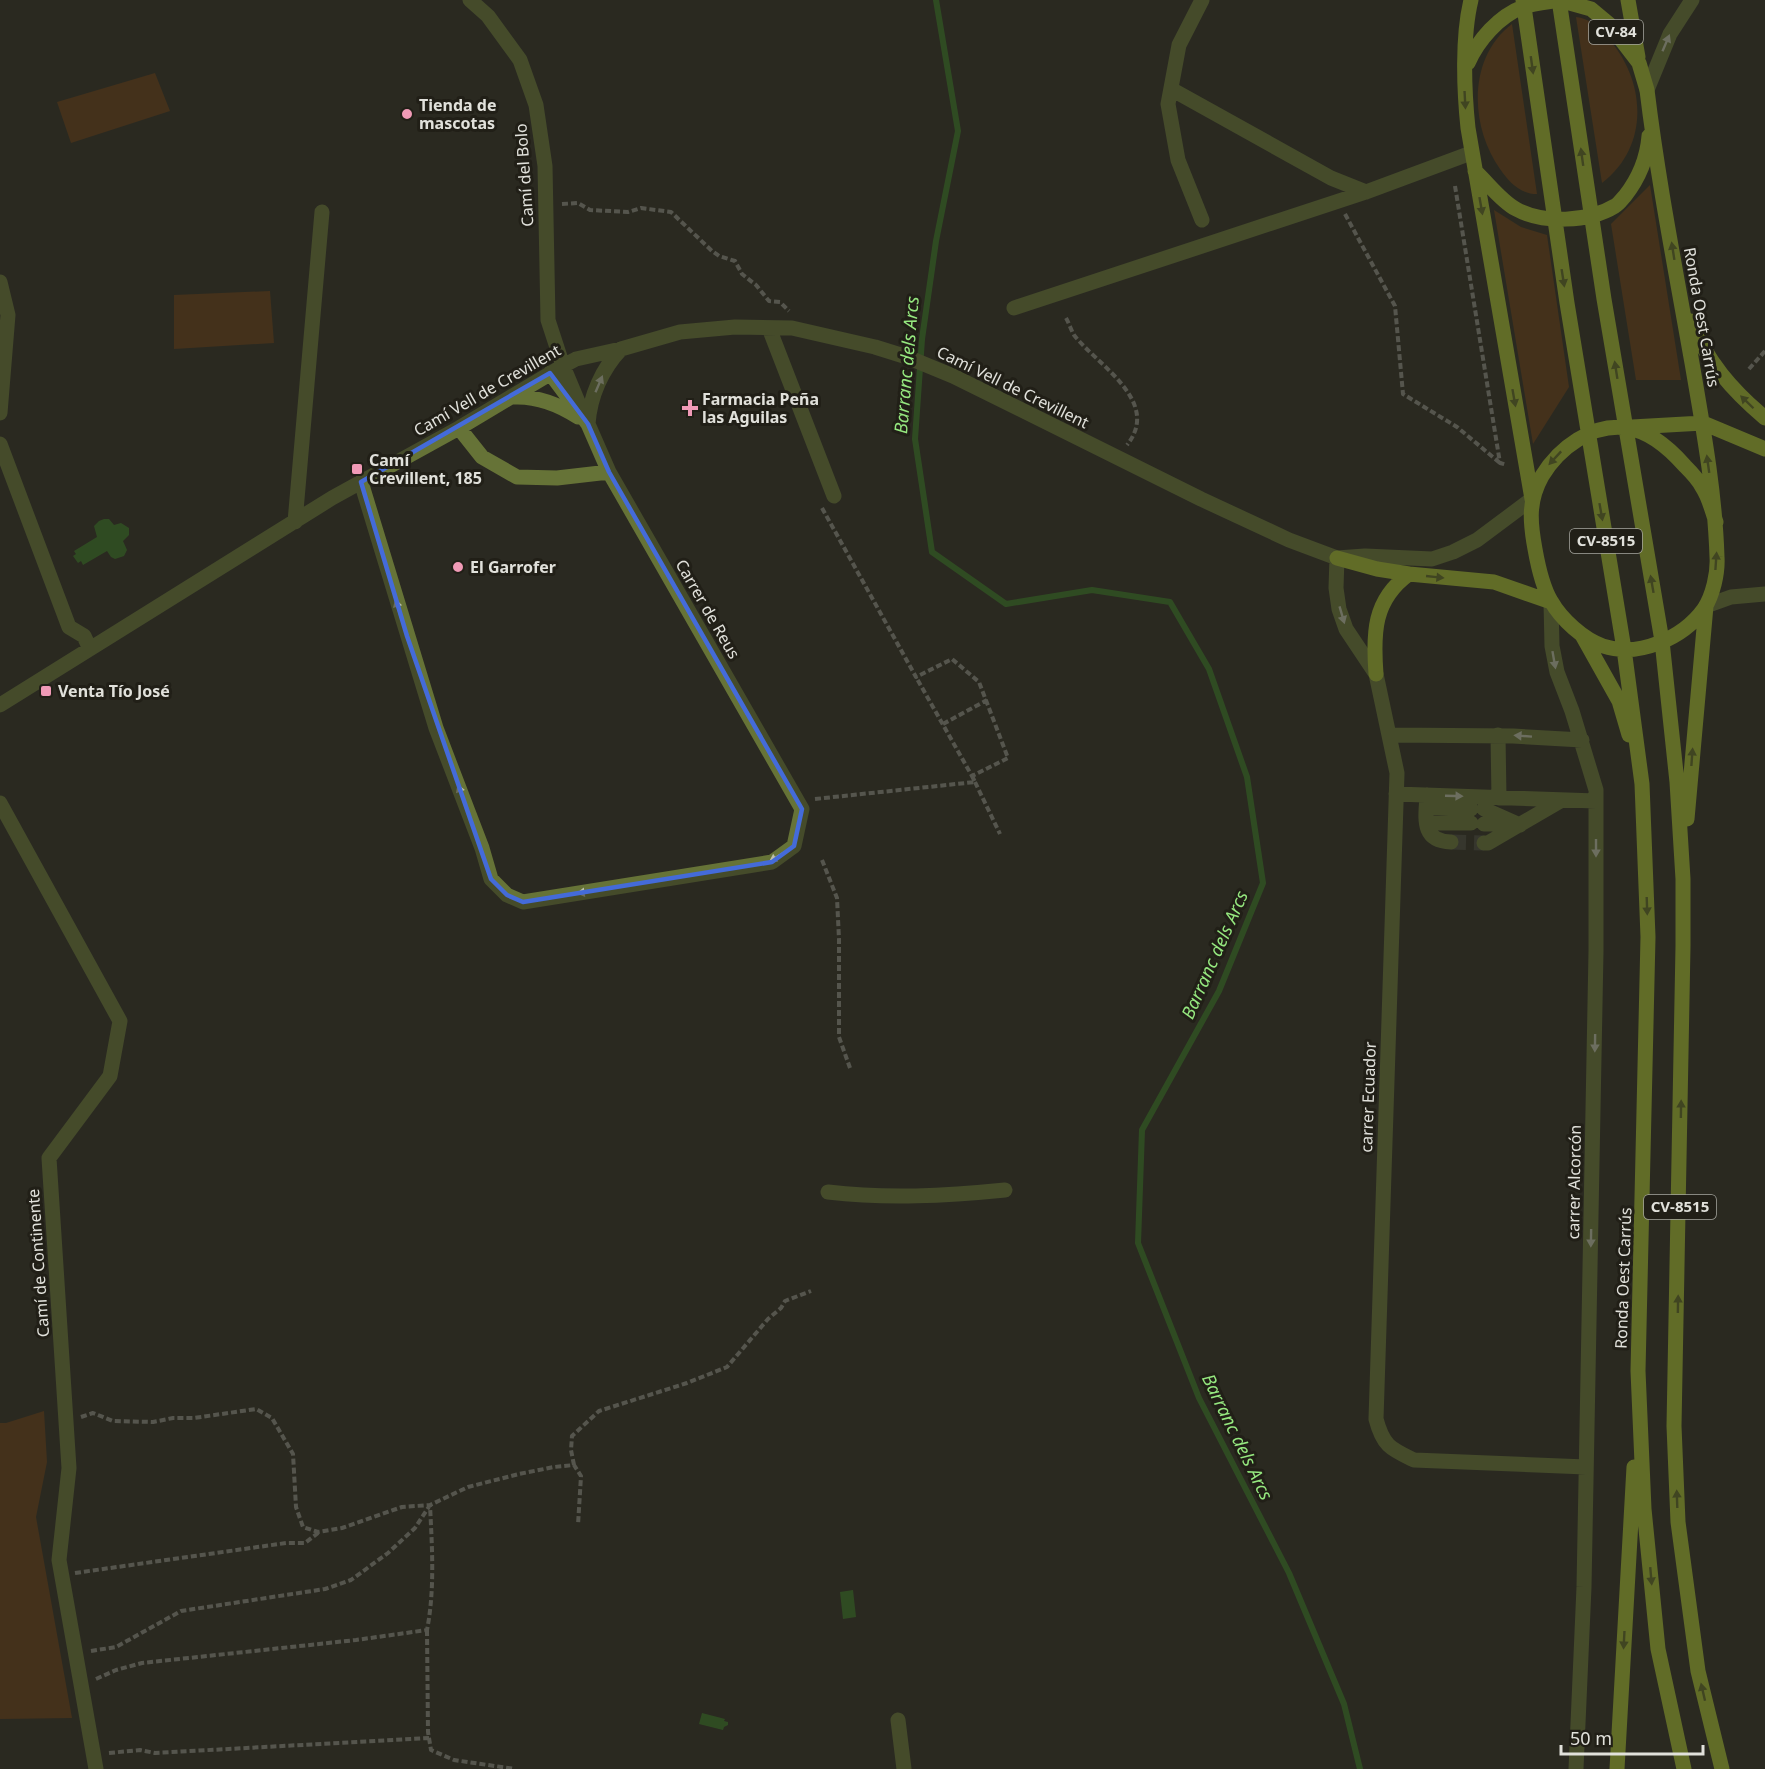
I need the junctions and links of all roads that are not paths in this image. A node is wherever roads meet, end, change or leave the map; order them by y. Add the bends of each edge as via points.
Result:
1 (470, 0) edge
2 (1202, 0) edge
3 (1471, 0) edge
4 (1559, 0) edge
5 (1628, 0) edge
6 (1692, 0) edge
7 (1523, 3) edge
8 (1639, 63) junction
9 (1465, 71) junction
10 (1171, 89) junction
11 (1647, 90) junction
12 (1651, 118) junction
13 (1471, 153) junction
14 (1475, 171) junction
15 (1366, 192) junction
16 (322, 212) dead end
17 (1591, 215) junction
18 (1202, 220) dead end
19 (1555, 220) junction
20 (0, 282) edge
21 (1678, 284) junction
22 (1014, 308) dead end
23 (769, 328) junction
24 (621, 349) junction
25 (556, 370) junction
26 (511, 397) junction
27 (0, 413) edge
28 (1765, 418) edge
29 (1703, 423) junction
30 (588, 424) junction
31 (459, 428) junction
32 (1626, 428) junction
33 (1588, 434) junction
34 (0, 444) edge
35 (1765, 449) edge
36 (609, 472) junction
37 (361, 482) junction
38 (834, 496) dead end
39 (1532, 499) junction
40 (294, 522) junction
41 (1716, 522) junction
42 (1337, 558) junction
43 (1409, 574) junction
44 (1765, 594) edge
45 (1551, 602) junction
46 (1706, 606) junction
47 (1582, 634) junction
48 (1662, 642) junction
49 (90, 649) junction
50 (1624, 649) junction
51 (1376, 674) junction
52 (0, 705) edge
53 (1389, 735) junction
54 (1498, 735) junction
55 (1582, 740) junction
56 (1642, 784) junction
57 (1396, 794) junction
58 (1499, 798) junction
59 (1563, 800) junction
60 (1427, 801) junction
61 (1596, 801) junction
62 (0, 803) edge
63 (1478, 816) junction
64 (1427, 823) junction
65 (1520, 825) junction
66 (1451, 842) tunnel mouth
67 (1484, 843) tunnel mouth
68 (1683, 879) junction
69 (1005, 1190) dead end
70 (828, 1192) dead end
71 (1638, 1371) junction
72 (1586, 1467) junction
73 (898, 1720) dead end
74 (94, 1761) edge
75 (904, 1769) edge
76 (1576, 1769) edge
77 (1617, 1769) edge
78 (1684, 1769) edge
79 (1722, 1769) edge

1 - 25 street, Camí del Bolo via 488,16 520,60 536,105 545,166 548,320
2 - 10 street via 1179,45
3 - 9 main road, Ronda Oest Carrús
4 - 7 main road, Ronda Oest Carrús
4 - 8 main road, Ronda Oest Carrús / CV-84 via 1591,9 1609,24
17 -> 4 main road, Ronda Oest Carrús / CV-8515
5 - 8 main road, Ronda Oest Carrús
11 -> 6 street via 1670,34
7 - 9 main road, Ronda Oest Carrús via 1475,48
7 -> 19 main road, Ronda Oest Carrús / CV-8515
8 - 11 main road, Ronda Oest Carrús / CV-84
9 -> 13 main road, Ronda Oest Carrús
10 - 15 street via 1331,178
10 - 18 street via 1168,104 1178,160
11 - 12 main road, Ronda Oest Carrús / CV-84
12 - 17 main road, Ronda Oest Carrús via 1644,165 1633,186 1617,206
21 -> 12 main road, Ronda Oest Carrús
13 - 14 main road, Ronda Oest Carrús
13 - 15 street
14 - 19 main road, Ronda Oest Carrús via 1515,208
14 -> 39 main road, Ronda Oest Carrús
15 - 22 street
16 - 40 street
17 - 19 main road, Ronda Oest Carrús
32 -> 17 main road, Ronda Oest Carrús / CV-8515
19 -> 33 main road, Ronda Oest Carrús / CV-8515
20 - 27 street via 8,315
28 -> 21 main road via 1714,367 1698,339
21 - 29 main road, Ronda Oest Carrús
23 - 24 street, Camí Vell de Crevillent via 680,332
23 - 38 street
23 - 42 street, Camí Vell de Crevillent via 792,328 907,357 1211,504
24 - 25 street, Camí Vell de Crevillent via 576,359
30 -> 24 street via 589,411 609,361
25 - 26 street, Camí Vell de Crevillent
25 - 30 street, Camí del Bolo
26 - 30 street via 545,400
26 - 31 street, Camí Vell de Crevillent
29 - 32 main road
29 - 35 main road
41 -> 29 main road, Ronda Oest Carrús
30 - 36 street, Carrer de Reus
31 - 36 street via 482,457 517,477 557,478
31 - 37 street, Camí Vell de Crevillent
32 - 33 main road, Ronda Oest Carrús
32 - 41 main road, Ronda Oest Carrús via 1670,449 1702,487
48 -> 32 main road, Ronda Oest Carrús / CV-8515
33 -> 39 main road, Ronda Oest Carrús via 1549,464
33 -> 50 main road, Ronda Oest Carrús / CV-8515
34 - 49 street via 69,627 84,636
36 -> 37 street, Carrer de Reus via 808,804 794,846 771,862 523,902 507,895 491,879 436,728
37 - 40 street, Camí Vell de Crevillent
39 - 42 street, Camí Vell de Crevillent via 1477,540 1432,560
39 - 45 main road, Ronda Oest Carrús via 1529,514 1537,563
40 - 49 street, Camí Vell de Crevillent
46 -> 41 main road, Ronda Oest Carrús via 1718,561
42 - 43 main road
42 -> 51 street, carrer Ecuador via 1336,588 1346,630
43 -> 45 main road via 1494,582
43 - 51 main road via 1390,594 1377,618 1373,638
44 - 46 street via 1731,597
45 - 47 main road, Ronda Oest Carrús
45 -> 55 street, carrer Alcorcón via 1557,672
46 - 48 main road, Ronda Oest Carrús via 1692,623
68 -> 46 main road, Ronda Oest Carrús
47 - 50 main road, Ronda Oest Carrús via 1602,646
47 - 56 main road, Ronda Oest Carrús via 1619,701
48 - 50 main road, Ronda Oest Carrús
48 - 68 main road, Ronda Oest Carrús / CV-8515
49 - 52 street, Camí Vell de Crevillent
50 - 56 main road, Ronda Oest Carrús / CV-8515
51 - 53 street, carrer Ecuador
53 - 54 street
53 - 57 street, carrer Ecuador
55 -> 54 street
54 - 58 street
55 - 61 street, carrer Alcorcón
56 -> 71 main road, Ronda Oest Carrús / CV-8515 via 1648,937
57 - 60 street
57 - 72 street, carrer Ecuador via 1376,1419 1390,1448 1414,1460
58 - 59 street
60 -> 58 street
59 - 61 street
59 - 65 street
60 - 63 street
60 - 64 street
61 -> 72 street, carrer Alcorcón
62 - 74 street, Camí de Continente via 120,1021 110,1076 49,1158 69,1468 59,1560
63 - 64 street
63 - 65 street via 1489,809
64 - 66 street via 1433,837
65 - 67 street
79 -> 68 main road, Ronda Oest Carrús / CV-8515 via 1698,1671 1678,1522 1674,1426
69 - 70 street via 911,1197
71 -> 77 main road
71 -> 78 main road, Ronda Oest Carrús / CV-8515 via 1644,1509 1658,1649
72 - 76 street, carrer Alcorcón
73 - 75 street

